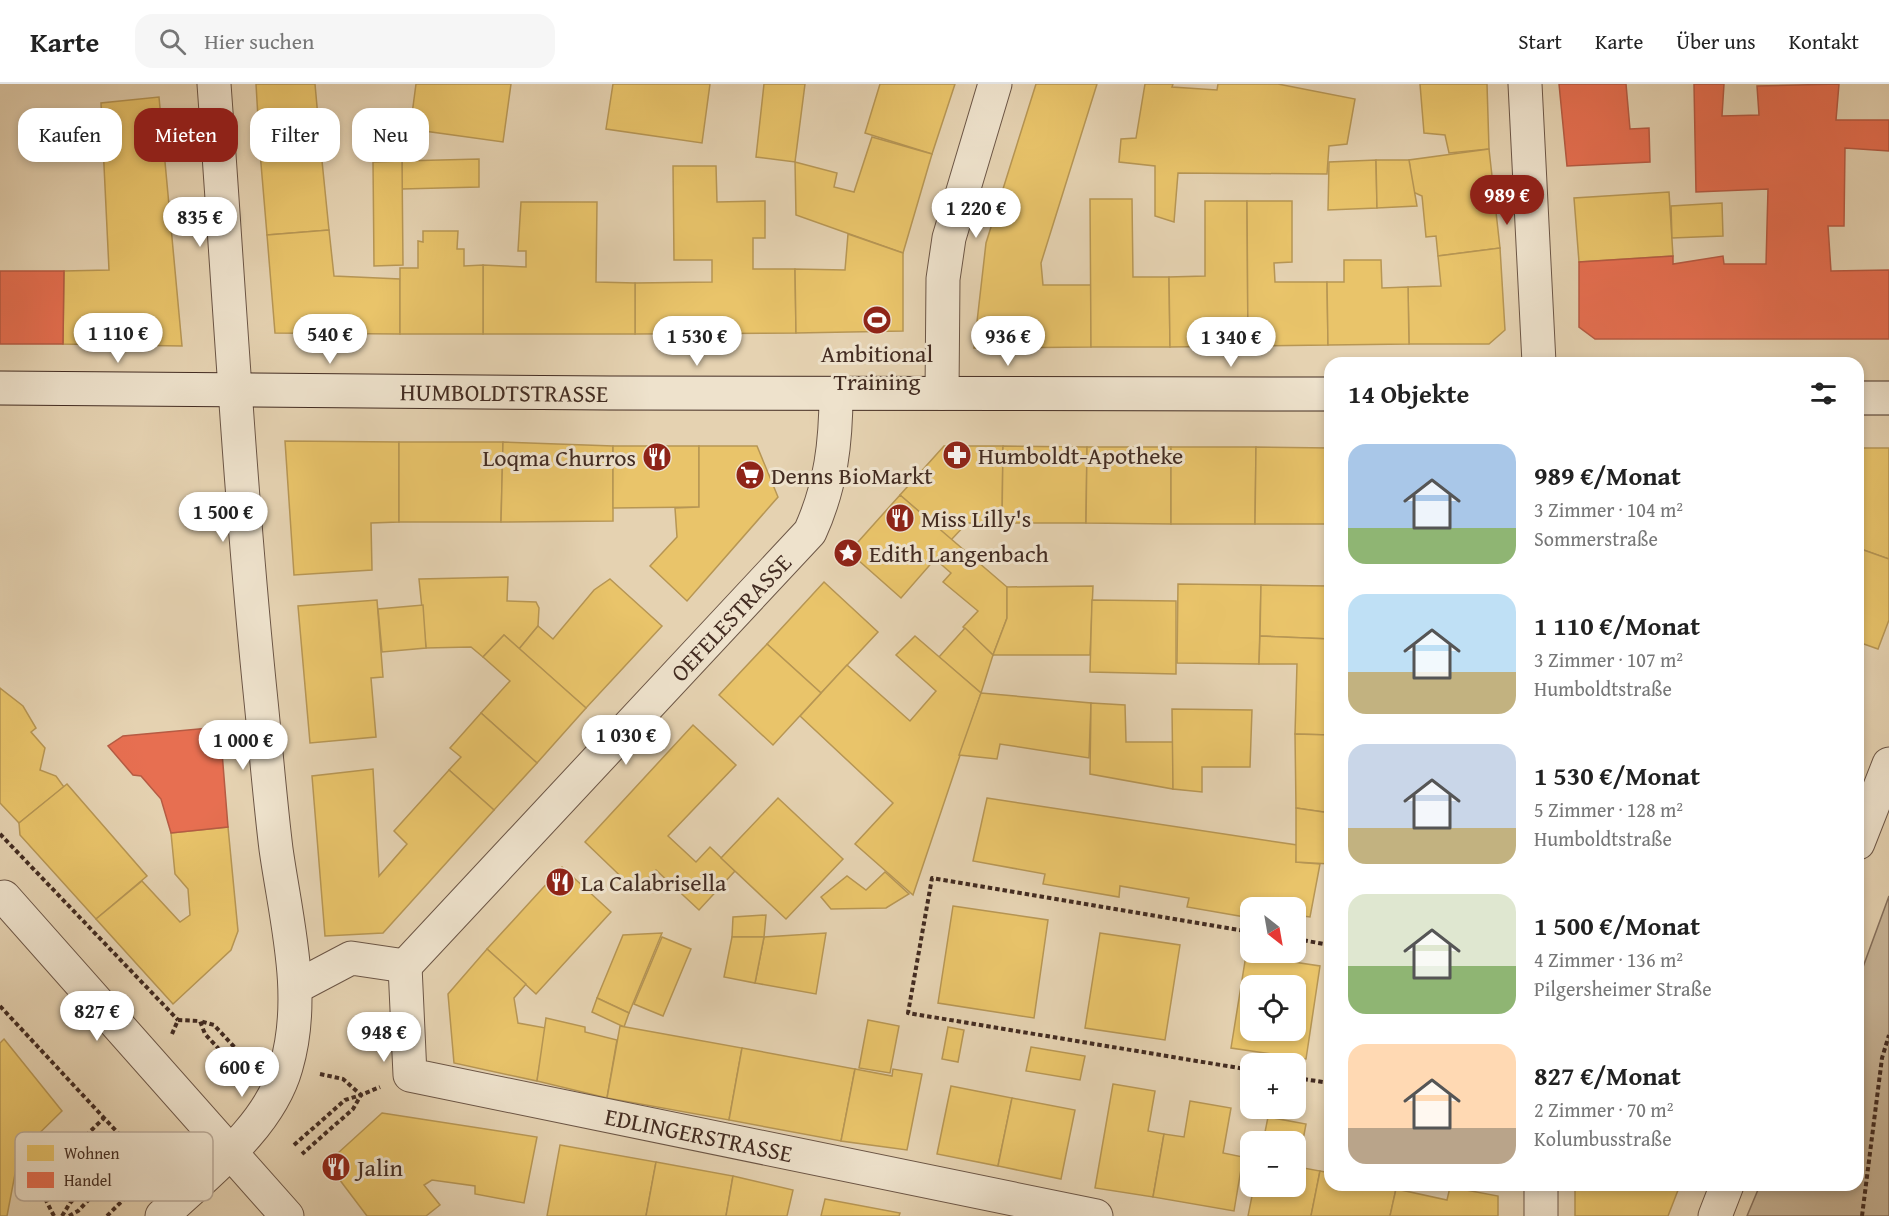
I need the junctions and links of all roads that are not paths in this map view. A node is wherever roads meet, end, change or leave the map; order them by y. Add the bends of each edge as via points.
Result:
1 (214, 84) edge
2 (995, 84) edge
3 (1525, 84) edge
4 (1539, 357) edge
5 (0, 388) edge
6 (236, 390) junction
7 (836, 393) junction
8 (942, 393) junction
9 (1324, 393) edge
10 (1864, 398) edge
11 (1889, 398) edge
12 (1889, 764) edge
13 (1864, 828) edge
14 (4, 897) dead end
15 (405, 966) junction
16 (296, 987) junction
17 (230, 1151) junction
18 (213, 1167) edge
19 (1542, 1191) edge
20 (1724, 1191) edge
21 (287, 1216) edge
22 (1096, 1216) edge
23 (1541, 1216) edge
24 (1714, 1216) edge

1 - 6 street
2 - 8 street via 949,238 943,279
3 - 4 street
5 - 6 street, HUMBOLDTSTRASSE
6 - 7 street, HUMBOLDTSTRASSE
6 - 16 street via 260,692
7 - 8 street, HUMBOLDTSTRASSE
7 - 15 street, OEFELESTRASSE via 835,451 823,503 810,532
8 - 9 street, HUMBOLDTSTRASSE
10 - 11 street
12 - 13 street
14 - 17 street
15 - 16 street via 351,958
15 - 22 street, EDLINGERSTRASSE via 410,1075
16 - 17 street via 287,1065 268,1106
17 - 18 street
17 - 21 street
19 - 23 street
20 - 24 street

